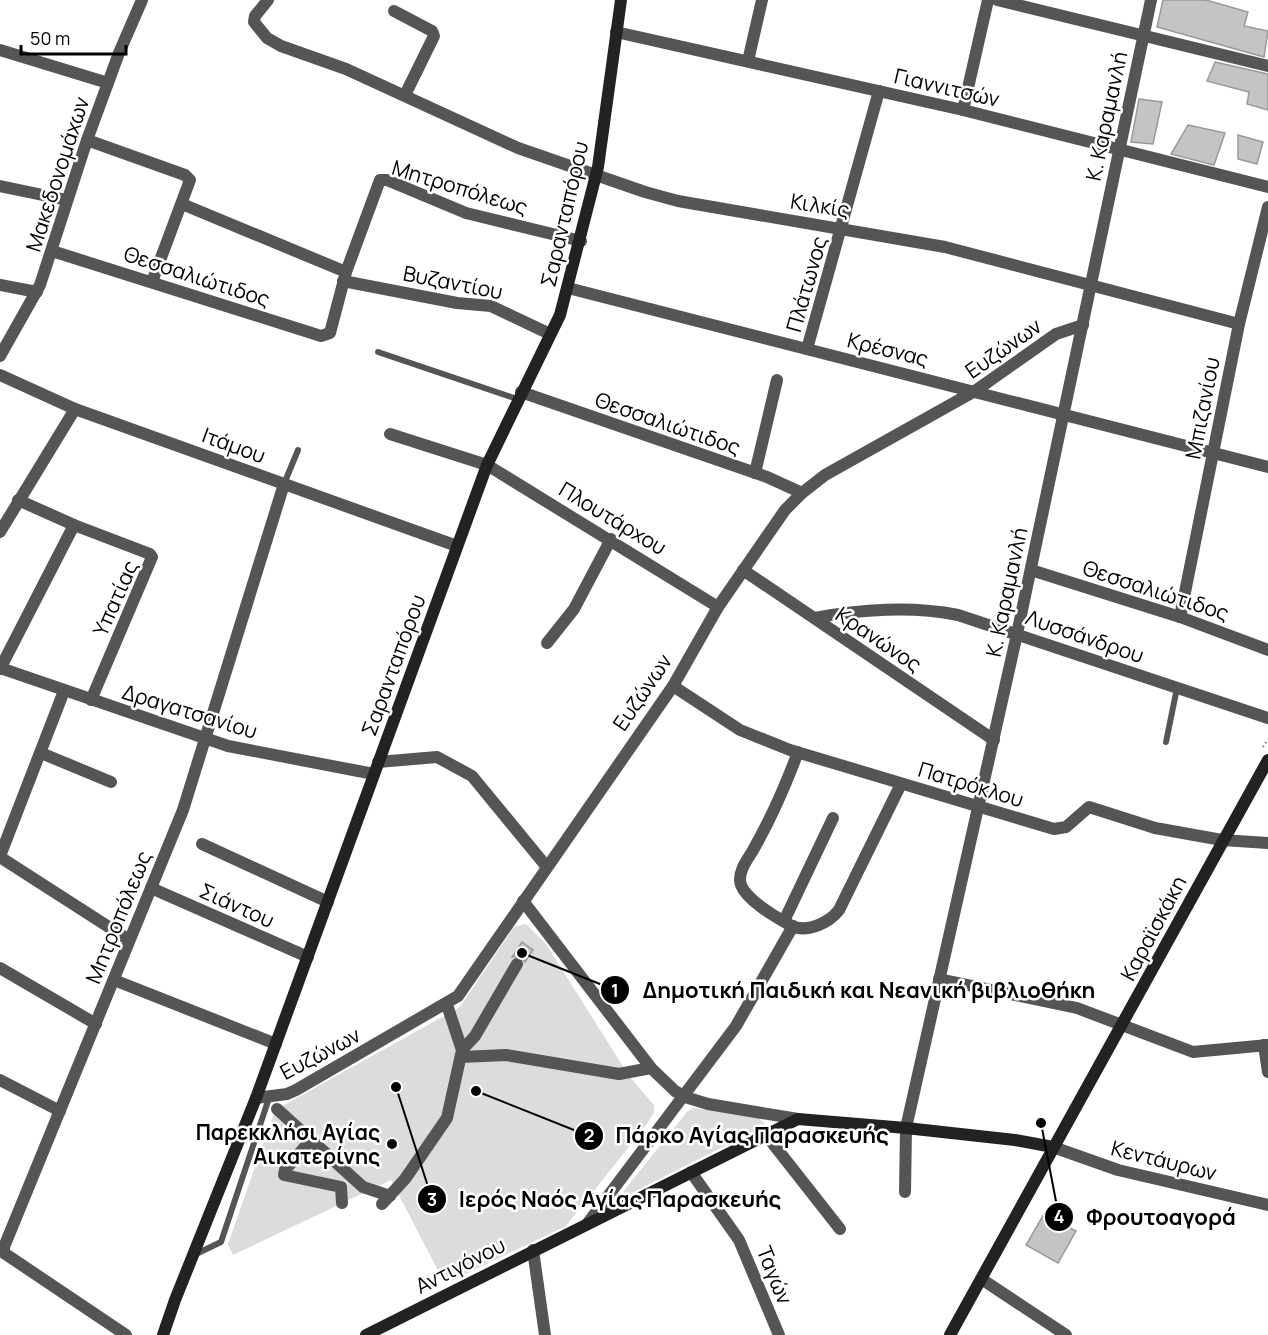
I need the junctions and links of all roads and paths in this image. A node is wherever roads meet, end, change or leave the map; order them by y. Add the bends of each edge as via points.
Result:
1 (142, 0) edge
2 (268, 0) edge
3 (621, 0) edge
4 (762, 0) edge
5 (988, 0) edge
6 (997, 0) edge
7 (1151, 0) edge
8 (394, 10) dead end
9 (616, 32) junction
10 (1143, 36) junction
11 (0, 50) edge
12 (748, 61) junction
13 (1268, 66) edge
14 (108, 83) junction
15 (879, 91) junction
16 (405, 95) junction
17 (963, 110) junction
18 (87, 140) junction
19 (1119, 148) junction
20 (596, 175) junction
21 (0, 186) edge
22 (1268, 187) edge
23 (67, 200) junction
24 (182, 204) junction
25 (1268, 207) edge
26 (842, 228) junction
27 (580, 241) junction
28 (52, 251) junction
29 (345, 276) junction
30 (152, 282) junction
31 (1091, 284) junction
32 (0, 285) edge
33 (568, 288) junction
34 (37, 292) junction
35 (1239, 324) junction
36 (1083, 325) junction
37 (330, 333) joint
38 (550, 334) junction
39 (807, 349) junction
40 (378, 352) dead end
41 (0, 356) edge
42 (0, 375) edge
43 (777, 380) dead end
44 (975, 391) junction
45 (519, 395) junction
46 (75, 410) junction
47 (1065, 414) junction
48 (390, 434) dead end
49 (298, 450) dead end
50 (1214, 452) junction
51 (487, 465) junction
52 (1268, 467) edge
53 (755, 473) junction
54 (284, 484) junction
55 (802, 493) junction
56 (18, 500) junction
57 (74, 525) junction
58 (0, 532) edge
59 (611, 539) junction
60 (457, 546) junction
61 (743, 570) junction
62 (1031, 570) junction
63 (718, 607) junction
64 (1180, 617) junction
65 (814, 618) junction
66 (1017, 634) junction
67 (547, 643) dead end
68 (1268, 650) edge
69 (0, 669) edge
70 (673, 686) junction
71 (1177, 688) junction
72 (64, 691) junction
73 (91, 700) junction
74 (1268, 718) edge
75 (205, 738) junction
76 (994, 740) junction
77 (1166, 742) dead end
78 (798, 752) junction
79 (41, 753) junction
80 (1268, 760) edge
81 (378, 762) junction
82 (374, 774) junction
83 (111, 782) dead end
84 (901, 784) junction
85 (978, 807) junction
86 (833, 818) dead end
87 (1222, 840) junction
88 (1268, 843) edge
89 (202, 844) dead end
90 (0, 856) edge
91 (546, 866) junction
92 (151, 888) junction
93 (328, 902) junction
94 (523, 902) junction
95 (788, 924) junction
96 (129, 940) junction
97 (308, 957) junction
98 (517, 964) dead end
99 (0, 968) edge
100 (939, 979) junction
101 (114, 980) junction
102 (447, 1005) junction
103 (96, 1023) junction
104 (1122, 1025) junction
105 (276, 1044) junction
106 (1266, 1045) edge
107 (462, 1053) junction
108 (651, 1068) junction
109 (1268, 1072) edge
110 (0, 1080) edge
111 (685, 1097) junction
112 (263, 1098) junction
113 (277, 1109) dead end
114 (60, 1112) junction
115 (798, 1119) junction
116 (906, 1128) junction
117 (766, 1135) junction
118 (311, 1140) junction
119 (1053, 1147) junction
120 (691, 1172) junction
121 (905, 1192) dead end
122 (342, 1203) dead end
123 (1268, 1205) edge
124 (587, 1224) junction
125 (840, 1229) dead end
126 (533, 1250) junction
127 (193, 1255) junction
128 (983, 1280) junction
129 (126, 1335) edge
130 (164, 1335) edge
131 (366, 1335) edge
132 (545, 1335) edge
133 (779, 1335) edge
134 (950, 1335) edge
135 (1066, 1335) edge

1 - 14 street, Μακεδονομάχων
2 - 16 street, Κιλκίς via 255,16 255,26 267,38
3 - 9 street, Σαρανταπόρου
4 - 12 street
5 - 17 street
6 - 10 street
7 - 10 street, Κ. Καραμανλή
8 - 16 street via 432,31 434,36
9 - 12 street, Γιαννιτσών
9 - 20 street, Σαρανταπόρου
10 - 13 street
10 - 19 street, Κ. Καραμανλή
11 - 14 street
12 - 15 street, Γιαννιτσών
14 - 18 street, Μακεδονομάχων
15 - 17 street, Γιαννιτσών
15 - 26 street, Πλάτωνος
16 - 20 street, Κιλκίς via 518,148
17 - 19 street, Γιαννιτσών
18 - 23 street, Μακεδονομάχων
18 - 24 street via 184,175 190,180
19 - 22 street, Γιαννιτσών
19 - 31 street, Κ. Καραμανλή
20 - 26 street, Κιλκίς via 678,201
20 - 27 street, Σαρανταπόρου
21 - 23 street
23 - 28 street, Μακεδονομάχων
24 - 29 street, Βυζαντίου
24 - 30 street
25 - 35 street, Μπιζανίου
26 - 31 street, Κιλκίς via 945,247
26 - 39 street, Πλάτωνος
27 - 29 street, Μητροπόλεως via 466,213 383,179 377,183
27 - 33 street, Σαρανταπόρου
28 - 30 street, Θεσσαλιώτιδος
28 - 34 street, Μακεδονομάχων
29 - 37 street, Μητροπόλεως
29 - 38 street, Βυζαντίου via 457,303 491,306
30 - 37 street, Θεσσαλιώτιδος via 321,336
31 - 35 street, Κιλκίς
31 - 36 street, Κ. Καραμανλή
32 - 34 street
33 - 38 street, Σαρανταπόρου
33 - 39 street, Κρέσνας
34 - 41 street, Μακεδονομάχων
35 - 50 street, Μπιζανίου
36 - 44 street, Ευζώνων via 1056,334
36 - 47 street, Κ. Καραμανλή
38 - 45 street, Σαρανταπόρου
39 - 44 street, Κρέσνας
40 - 45 lane, Θεσσαλιώτιδος
42 - 46 street, Ιτάμου
43 - 53 street
44 - 47 street, Κρέσνας
44 - 55 street, Ευζώνων via 825,475
45 - 51 street, Σαρανταπόρου
45 - 53 street, Θεσσαλιώτιδος
46 - 54 street, Ιτάμου
46 - 56 street
47 - 50 street, Κρέσνας
47 - 62 street, Κ. Καραμανλή
48 - 51 street, Πλουτάρχου
49 - 54 lane, Μητροπόλεως
50 - 52 street, Κρέσνας
50 - 64 street, Μπιζανίου
51 - 59 street, Πλουτάρχου
51 - 60 street, Σαρανταπόρου
53 - 55 street, Θεσσαλιώτιδος
54 - 60 street, Ιτάμου
54 - 75 street, Μητροπόλεως
55 - 61 street, Ευζώνων via 785,510
56 - 57 street, Υπατίας
56 - 58 street
57 - 69 street
57 - 73 street, Υπατίας via 150,554 153,560
59 - 63 street, Πλουτάρχου
59 - 67 street via 574,609
60 - 81 street, Σαρανταπόρου
61 - 63 street, Ευζώνων
61 - 65 street, Κρανώνος
62 - 64 street, Θεσσαλιώτιδος
62 - 66 street, Κ. Καραμανλή
63 - 70 street, Ευζώνων
64 - 68 street, Θεσσαλιώτιδος
65 - 66 street, Λυσσάνδρου via 930,610
65 - 76 street, Κρανώνος
66 - 71 street, Λυσσάνδρου
66 - 76 street, Κ. Καραμανλή
69 - 72 street, Δραγατσανίου
70 - 78 street, Πατρόκλου via 740,730
70 - 91 street, Ευζώνων
71 - 74 street, Λυσσάνδρου
71 - 77 lane
72 - 73 street, Δραγατσανίου
72 - 79 street
73 - 75 street, Δραγατσανίου
75 - 82 street, Δραγατσανίου via 267,755
75 - 92 street, Μητροπόλεως via 186,802
76 - 85 street, Κ. Καραμανλή
78 - 84 street, Πατρόκλου
78 - 95 street via 777,808 744,864 740,878 742,888 751,898
79 - 83 street
79 - 90 street
80 - 87 street, Καραϊσκάκη
81 - 82 street, Σαρανταπόρου
81 - 91 street via 436,757 472,776
82 - 93 street, Σαρανταπόρου
84 - 85 street, Πατρόκλου
84 - 95 street via 839,910 828,921 813,927
85 - 87 street, Πατρόκλου via 1054,829 1066,827 1084,809 1095,808 1155,828
85 - 100 street, Κ. Καραμανλή
86 - 95 street
87 - 88 street, Πατρόκλου
87 - 104 street, Καραϊσκάκη
89 - 93 street
90 - 96 street
91 - 94 street, Ευζώνων
92 - 96 street, Μητροπόλεως
92 - 97 street, Σιάντου
93 - 97 street, Σαρανταπόρου
94 - 102 street, Ευζώνων via 473,976
94 - 108 street
95 - 111 street via 755,996
96 - 101 street, Μητροπόλεως
97 - 105 street, Σαρανταπόρου
98 - 107 street
99 - 103 street
100 - 104 street via 1077,1008
100 - 116 street, Κ. Καραμανλή
101 - 103 street, Μητροπόλεως
101 - 105 street
102 - 107 street
102 - 112 street, Ευζώνων via 296,1090
103 - 114 street, Μητροπόλεως
104 - 106 street via 1193,1052
104 - 119 street, Καραϊσκάκη
105 - 112 street, Σαρανταπόρου
106 - 109 street
107 - 108 street via 506,1055 619,1074
107 - 118 street via 447,1118 386,1200 363,1187
108 - 111 street
110 - 114 street
111 - 115 street
111 - 124 street
112 - 127 street, Σαρανταπόρου
112 - 127 lane via 221,1242
113 - 118 street
114 - 129 street, Μητροπόλεως via 4,1253
115 - 116 street
115 - 117 street, Αντιγόνου
116 - 119 street
116 - 121 street, Κ. Καραμανλή
117 - 120 street, Αντιγόνου
117 - 125 street
118 - 122 street via 284,1175 341,1187
119 - 123 street, Κεντάυρων via 1107,1167
119 - 128 street, Καραϊσκάκη
120 - 124 street, Αντιγόνου
120 - 133 street, Ταγών via 739,1240
124 - 126 street, Αντιγόνου
126 - 131 street, Αντιγόνου
126 - 132 street
127 - 130 street, Σαρανταπόρου
128 - 134 street, Καραϊσκάκη
128 - 135 street

